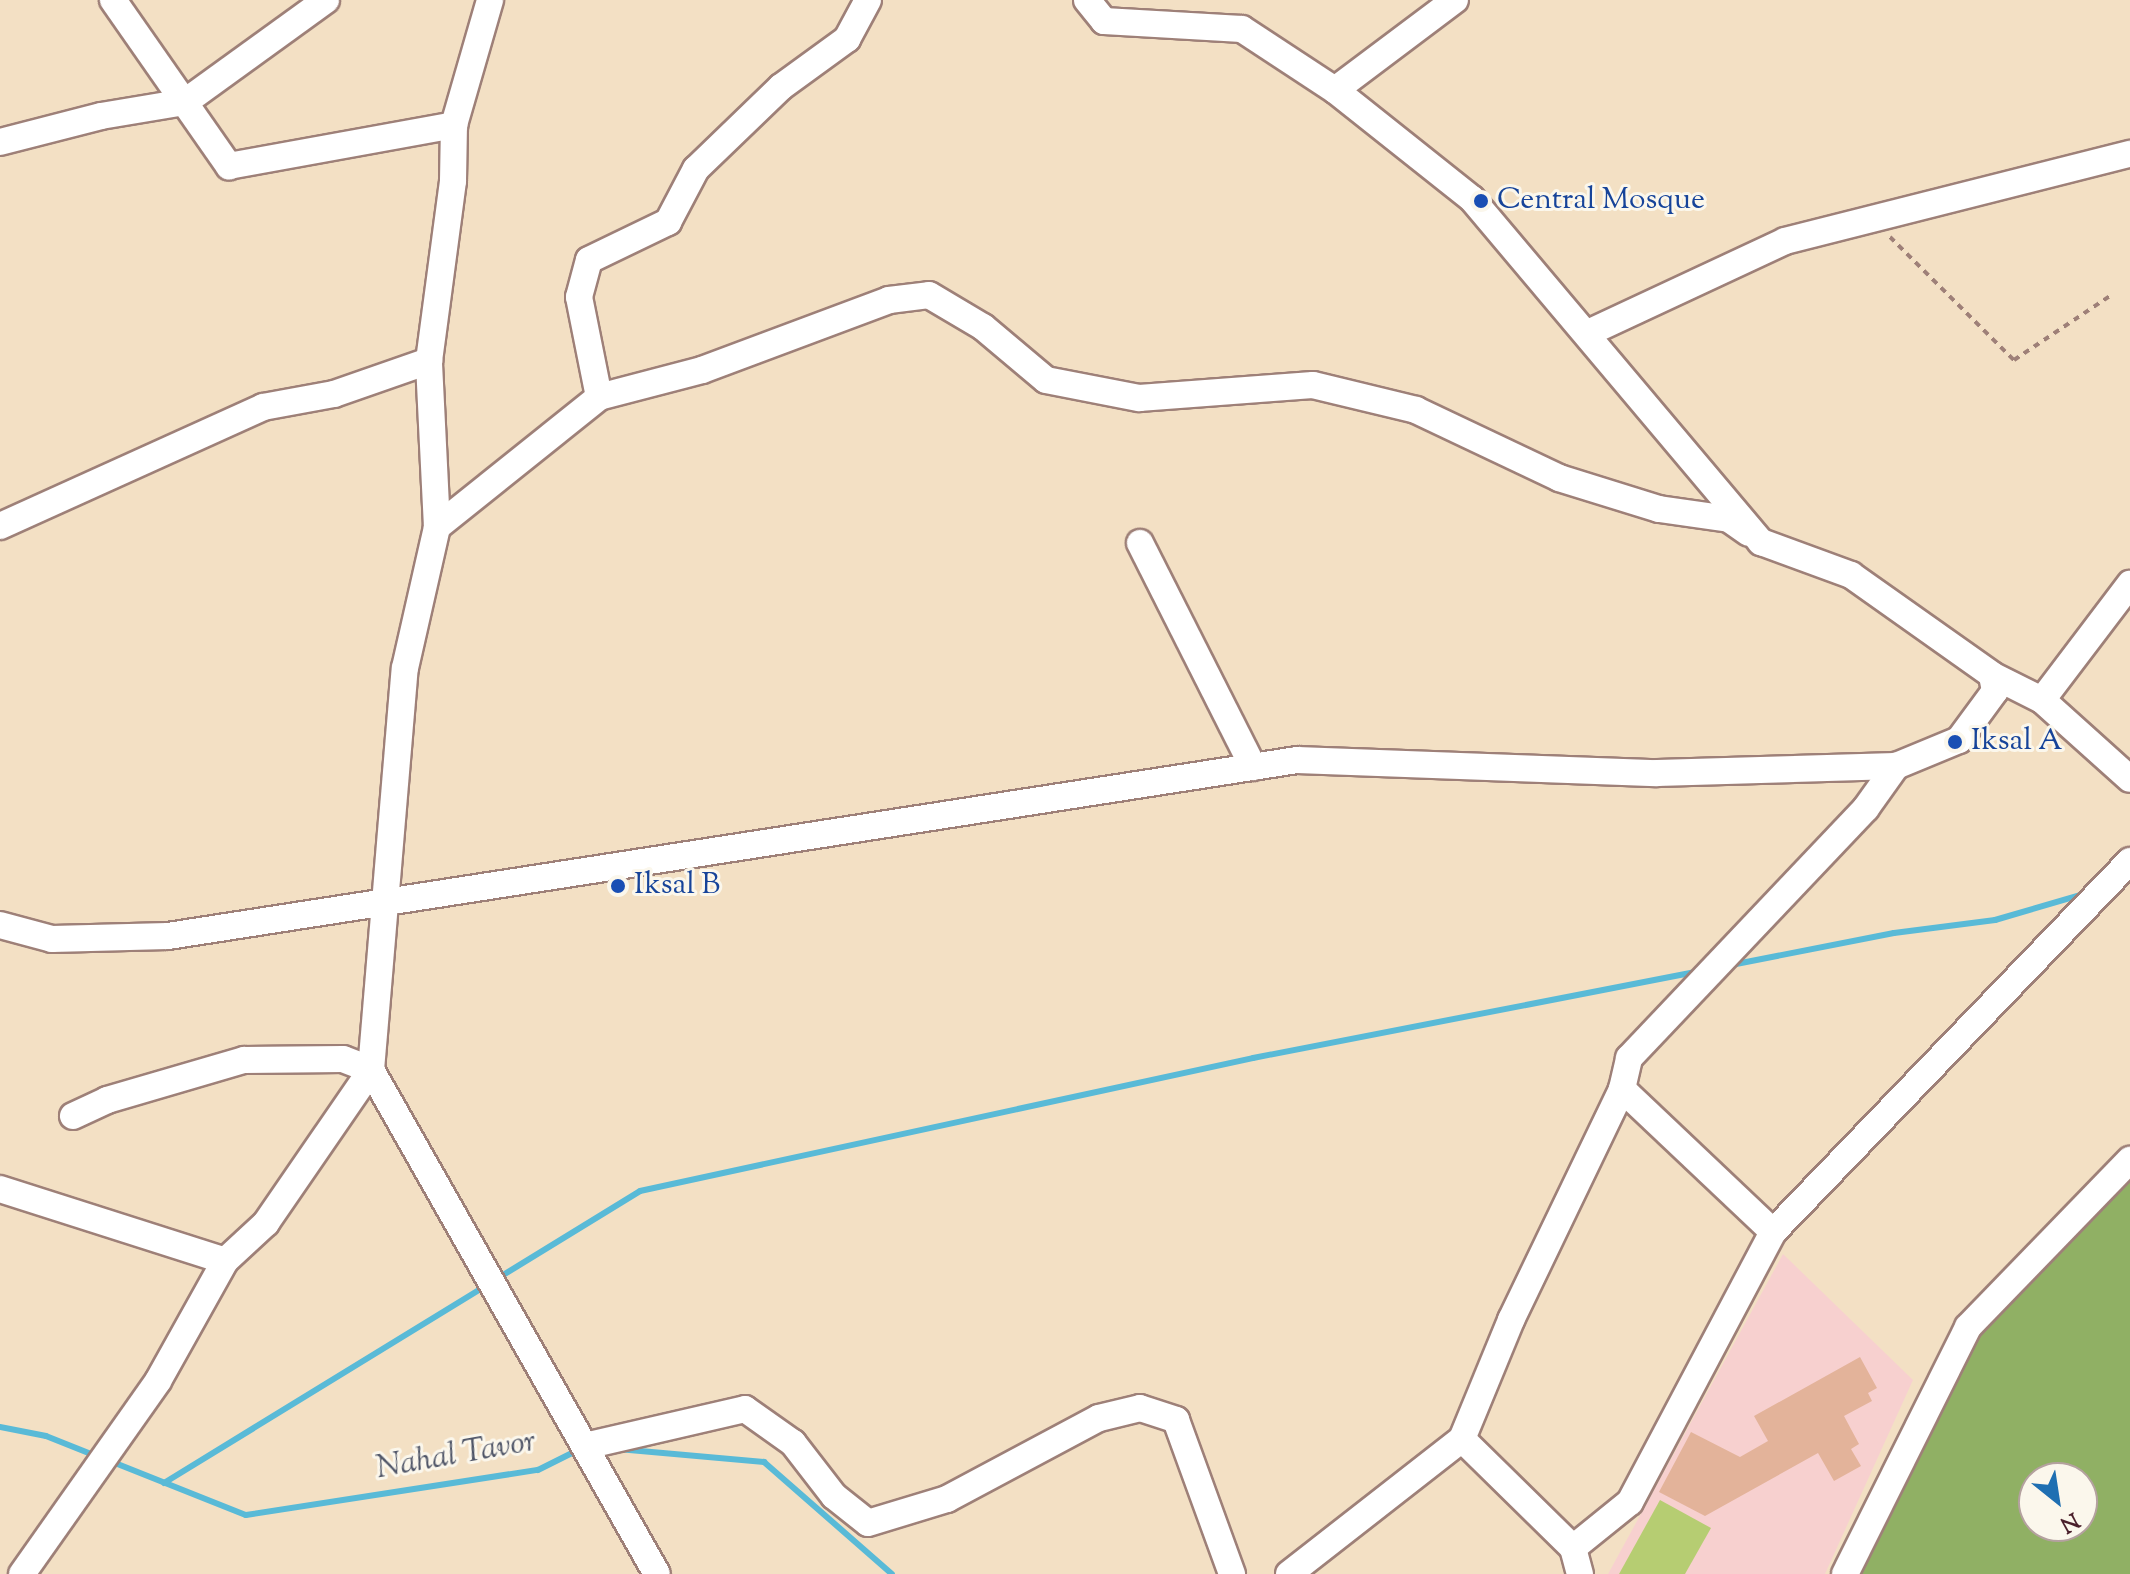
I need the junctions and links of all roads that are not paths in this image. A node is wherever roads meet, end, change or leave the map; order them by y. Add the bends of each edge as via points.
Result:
1 (113, 0) edge
2 (326, 0) edge
3 (490, 0) edge
4 (868, 0) edge
5 (1087, 0) edge
6 (1455, 0) edge
7 (1335, 90) junction
8 (185, 102) junction
9 (454, 125) junction
10 (0, 142) edge
11 (2130, 154) edge
12 (1588, 333) junction
13 (429, 361) junction
14 (599, 397) junction
15 (0, 526) edge
16 (437, 527) junction
17 (1761, 542) junction
18 (1140, 543) dead end
19 (2130, 584) edge
20 (1992, 675) junction
21 (2042, 700) junction
22 (1896, 766) junction
23 (1253, 767) junction
24 (2130, 779) edge
25 (2130, 861) edge
26 (381, 905) junction
27 (0, 925) edge
28 (371, 1070) junction
29 (1622, 1089) junction
30 (73, 1116) dead end
31 (2130, 1160) edge
32 (0, 1189) edge
33 (1773, 1232) junction
34 (225, 1261) junction
35 (1462, 1439) junction
36 (585, 1446) junction
37 (1573, 1548) junction
38 (22, 1574) edge
39 (657, 1574) edge
40 (1232, 1574) edge
41 (1289, 1574) edge
42 (1580, 1574) edge
43 (1845, 1574) edge

1 - 8 street
2 - 8 street
3 - 9 street
4 - 14 street via 847,39 781,87 696,169 668,222 589,260 579,297
5 - 7 street via 1104,21 1242,29
6 - 7 street
7 - 12 street via 1472,199
8 - 9 street via 229,166
8 - 10 street
9 - 13 street via 453,181
11 - 12 street via 1785,241
12 - 17 street
13 - 15 street via 334,394 263,407
13 - 16 street
14 - 16 street
14 - 17 street via 702,370 889,300 929,295 983,327 1046,380 1139,398 1313,385 1416,410 1559,478 1659,509 1729,519
16 - 26 street via 405,668
17 - 20 street via 1851,575
18 - 23 street
19 - 21 street
20 - 21 street
20 - 22 street via 1995,691 1959,740
21 - 24 street
22 - 23 street via 1657,773 1297,760
22 - 29 street via 1866,808 1629,1058
23 - 26 street
25 - 33 street
26 - 27 street via 168,936 52,939
26 - 28 street
28 - 30 street via 343,1059 244,1060 107,1100
28 - 34 street via 266,1223
28 - 36 street
29 - 33 street
29 - 35 street via 1511,1320
31 - 43 street via 1968,1327
32 - 34 street
33 - 37 street via 1630,1502
34 - 38 street via 158,1381
35 - 37 street
35 - 41 street
36 - 39 street
36 - 40 street via 745,1409 793,1443 834,1496 868,1523 947,1499 1099,1418 1140,1408 1176,1420
37 - 42 street

